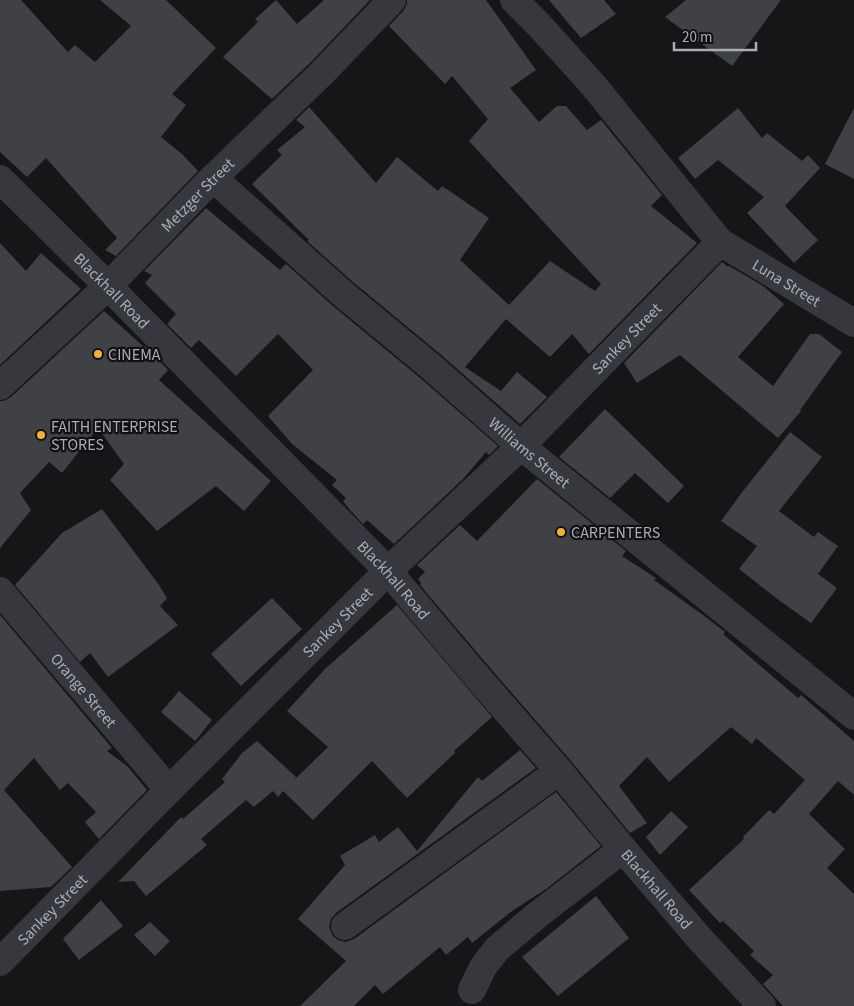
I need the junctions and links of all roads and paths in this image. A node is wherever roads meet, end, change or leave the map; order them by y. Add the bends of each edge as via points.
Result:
1 (392, 0) edge
2 (514, 0) edge
3 (213, 178) junction
4 (0, 179) edge
5 (720, 242) junction
6 (108, 286) junction
7 (854, 323) edge
8 (0, 386) edge
9 (522, 446) junction
10 (388, 571) junction
11 (0, 591) edge
12 (854, 716) edge
13 (559, 771) junction
14 (169, 790) junction
15 (623, 849) junction
16 (345, 926) dead end
17 (0, 962) edge
18 (472, 990) dead end
19 (762, 1006) edge

1 - 3 street, Metzger Street
2 - 5 street, Luna Street via 594,86
3 - 6 street, Metzger Street
3 - 9 street, Williams Street
4 - 6 street, Blackhall Road
5 - 7 street, Luna Street
5 - 9 street, Sankey Street
6 - 8 street, Metzger Street
6 - 10 street, Blackhall Road
9 - 10 street, Sankey Street
9 - 12 street, Williams Street
10 - 13 street, Blackhall Road
10 - 14 street, Sankey Street
11 - 14 street, Orange Street
13 - 15 street, Blackhall Road
13 - 16 street
14 - 17 street, Sankey Street
15 - 18 street via 497,949 483,967
15 - 19 street, Blackhall Road

